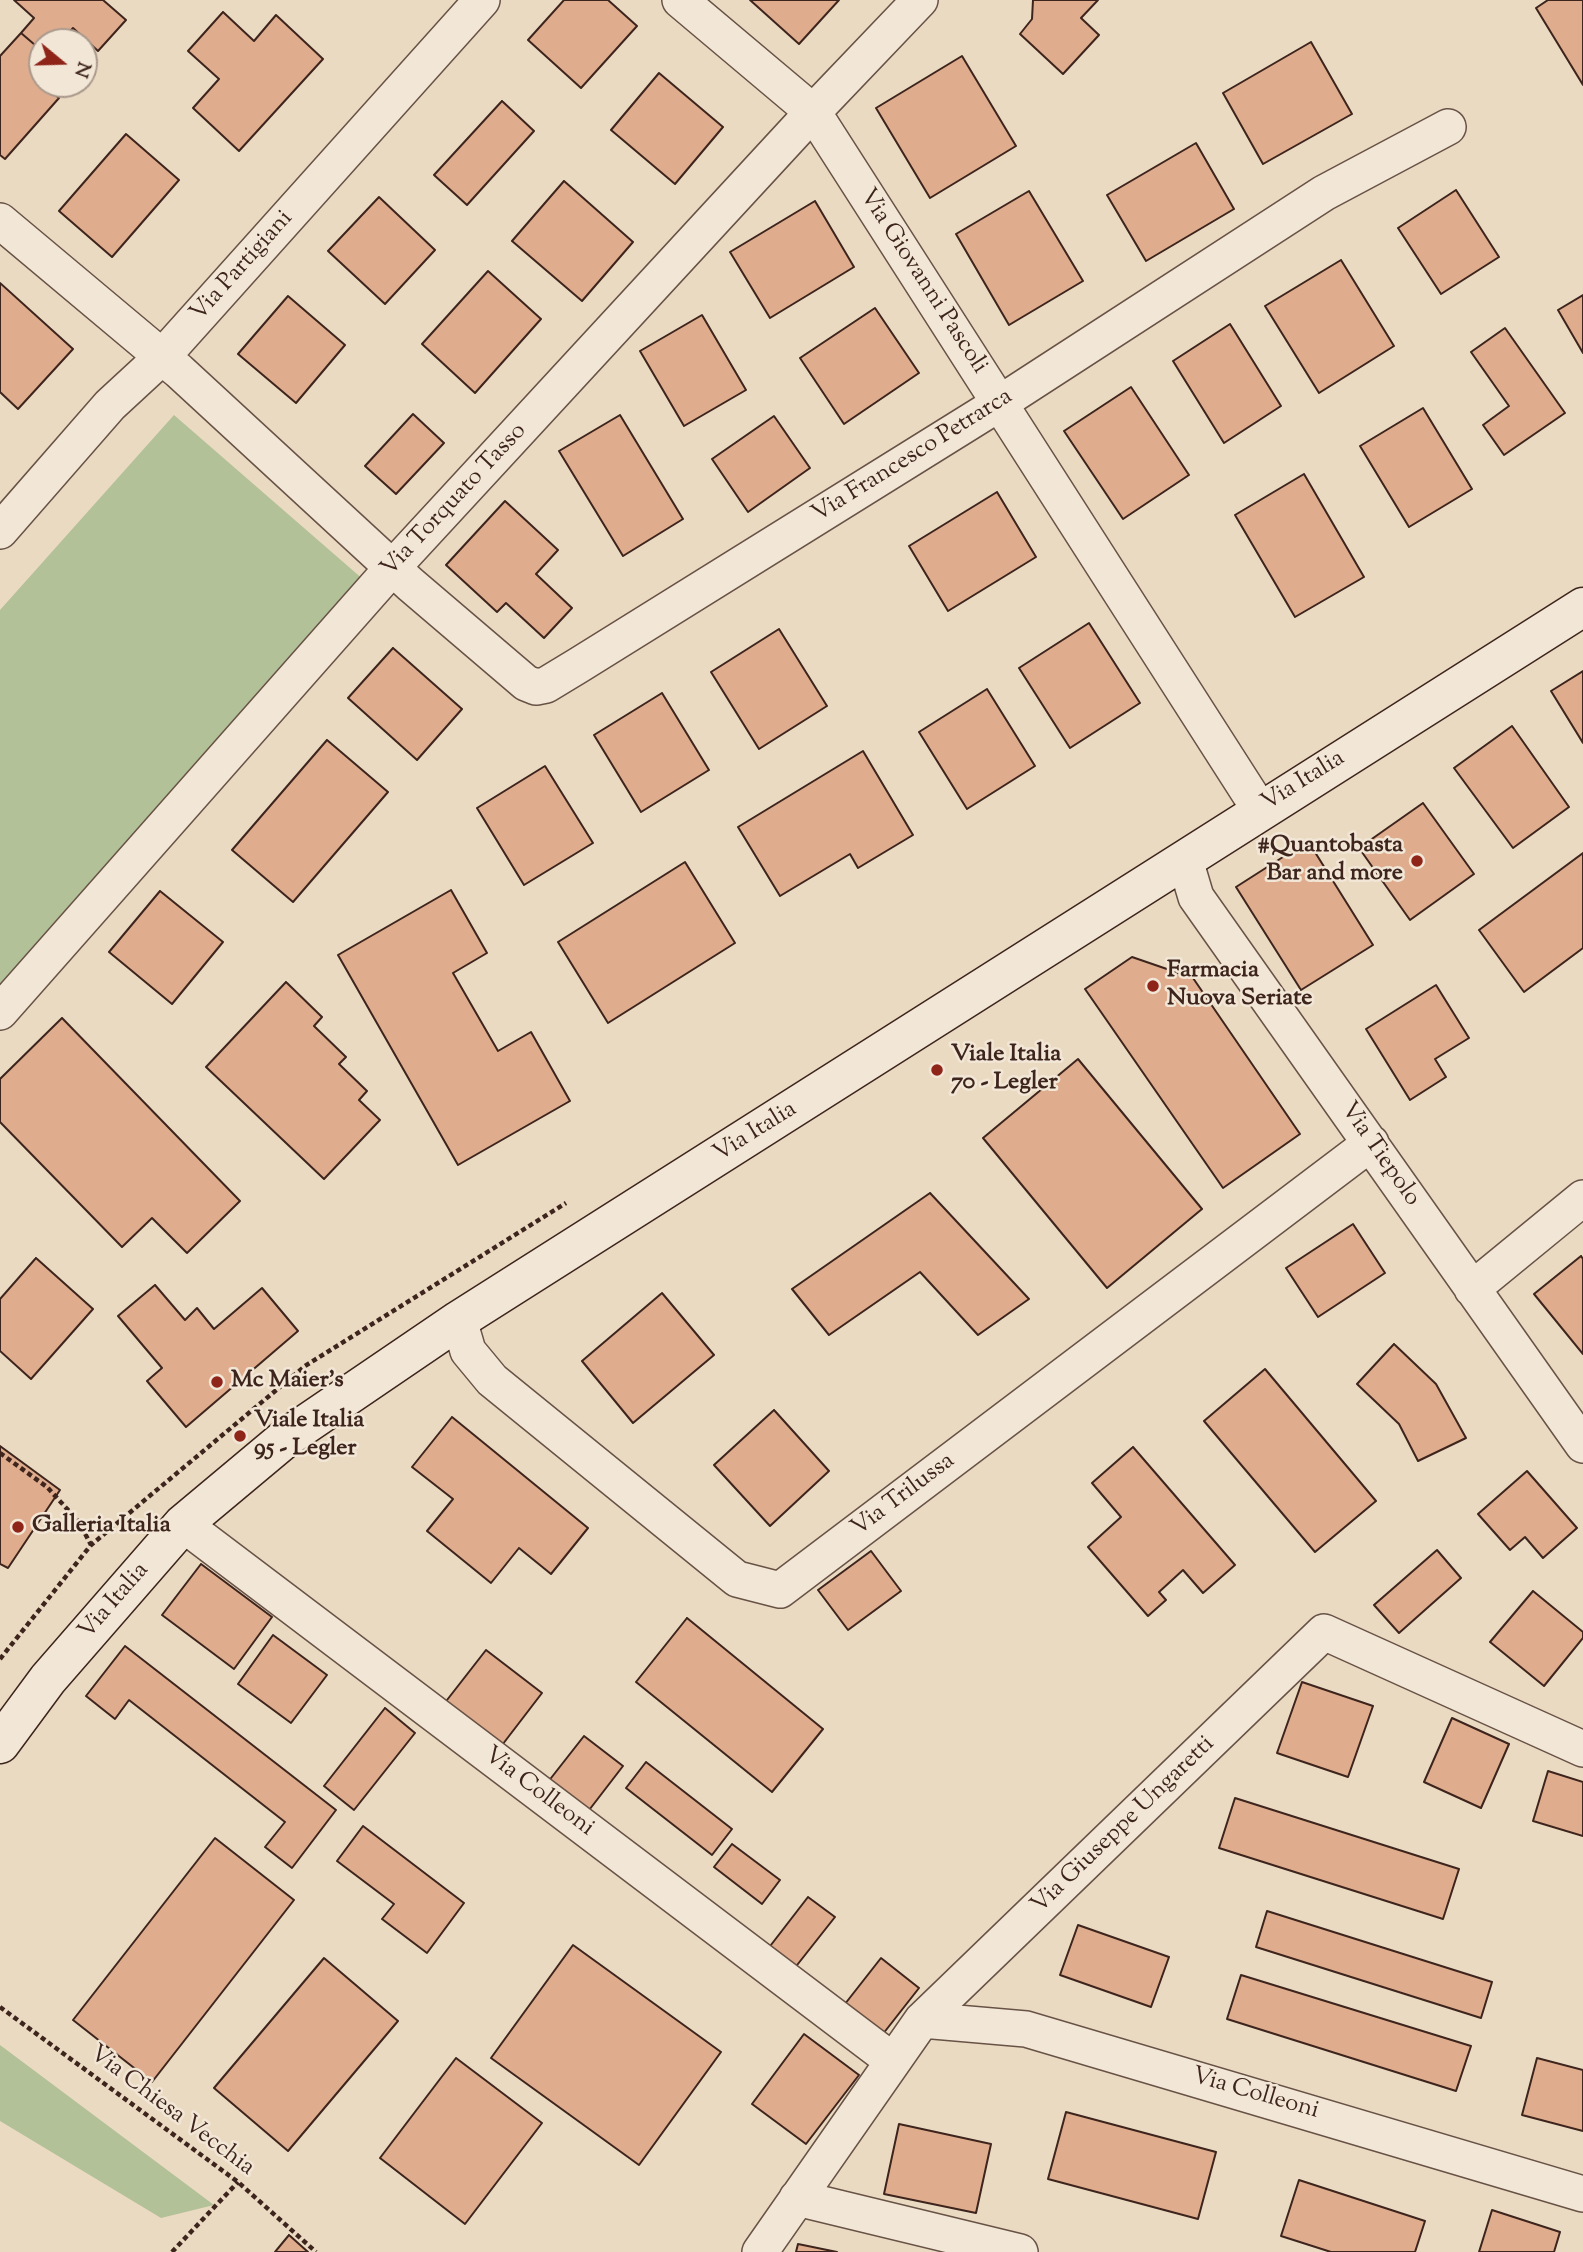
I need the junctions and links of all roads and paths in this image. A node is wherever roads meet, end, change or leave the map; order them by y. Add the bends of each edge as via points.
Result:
1 (482, 0) edge
2 (680, 0) edge
3 (920, 0) edge
4 (813, 112) junction
5 (1448, 127) dead end
6 (0, 221) edge
7 (162, 357) junction
8 (1000, 403) junction
9 (0, 531) edge
10 (393, 567) junction
11 (1583, 607) edge
12 (1260, 810) junction
13 (1185, 860) junction
14 (0, 1012) edge
15 (1371, 1143) junction
16 (1583, 1198) edge
17 (1472, 1289) junction
18 (459, 1320) junction
19 (1577, 1421) edge
20 (0, 1453) edge
21 (183, 1524) junction
22 (91, 1545) dead end
23 (0, 1744) edge
24 (1583, 1749) edge
25 (0, 2007) edge
26 (922, 2020) junction
27 (893, 2062) junction
28 (238, 2182) junction
29 (1583, 2194) edge
30 (797, 2199) junction
31 (172, 2252) edge
32 (316, 2252) edge
33 (760, 2252) edge
34 (1020, 2252) edge

1 - 7 street, Via Partigiani
2 - 4 street, Via Giovanni Pascoli
3 - 4 street, Via Torquato Tasso
4 - 8 street, Via Giovanni Pascoli
4 - 10 street, Via Torquato Tasso
5 - 8 street, Via Francesco Petrarca via 1324,193
6 - 7 street, Via Francesco Petrarca
7 - 9 street, Via Partigiani via 110,405
7 - 10 street, Via Francesco Petrarca
8 - 10 street, Via Francesco Petrarca via 546,685 526,683
8 - 12 street, Via Giovanni Pascoli
10 - 14 street, Via Torquato Tasso
11 - 12 main road, Via Italia
12 - 13 main road, Via Italia
13 - 15 street, Via Tiepolo via 1196,897
13 - 18 main road, Via Italia
15 - 17 street, Via Tiepolo
15 - 18 street, Via Trilussa via 780,1590 737,1579 492,1380 468,1351
16 - 17 street
17 - 19 street, Via Tiepolo
18 - 21 main road, Via Italia via 287,1437
20 - 22 path via 47,1487 79,1522
21 - 23 main road, Via Italia via 48,1679
21 - 27 street, Via Colleoni
24 - 26 street, Via Giuseppe Ungaretti via 1324,1632
25 - 28 path, Via Chiesa Vecchia
26 - 27 street, Via Giuseppe Ungaretti
26 - 29 street, Via Colleoni via 1026,2029
27 - 30 street, Via Giuseppe Ungaretti
28 - 31 path
28 - 32 path, Via Chiesa Vecchia
30 - 33 street, Via Giuseppe Ungaretti
30 - 34 street

